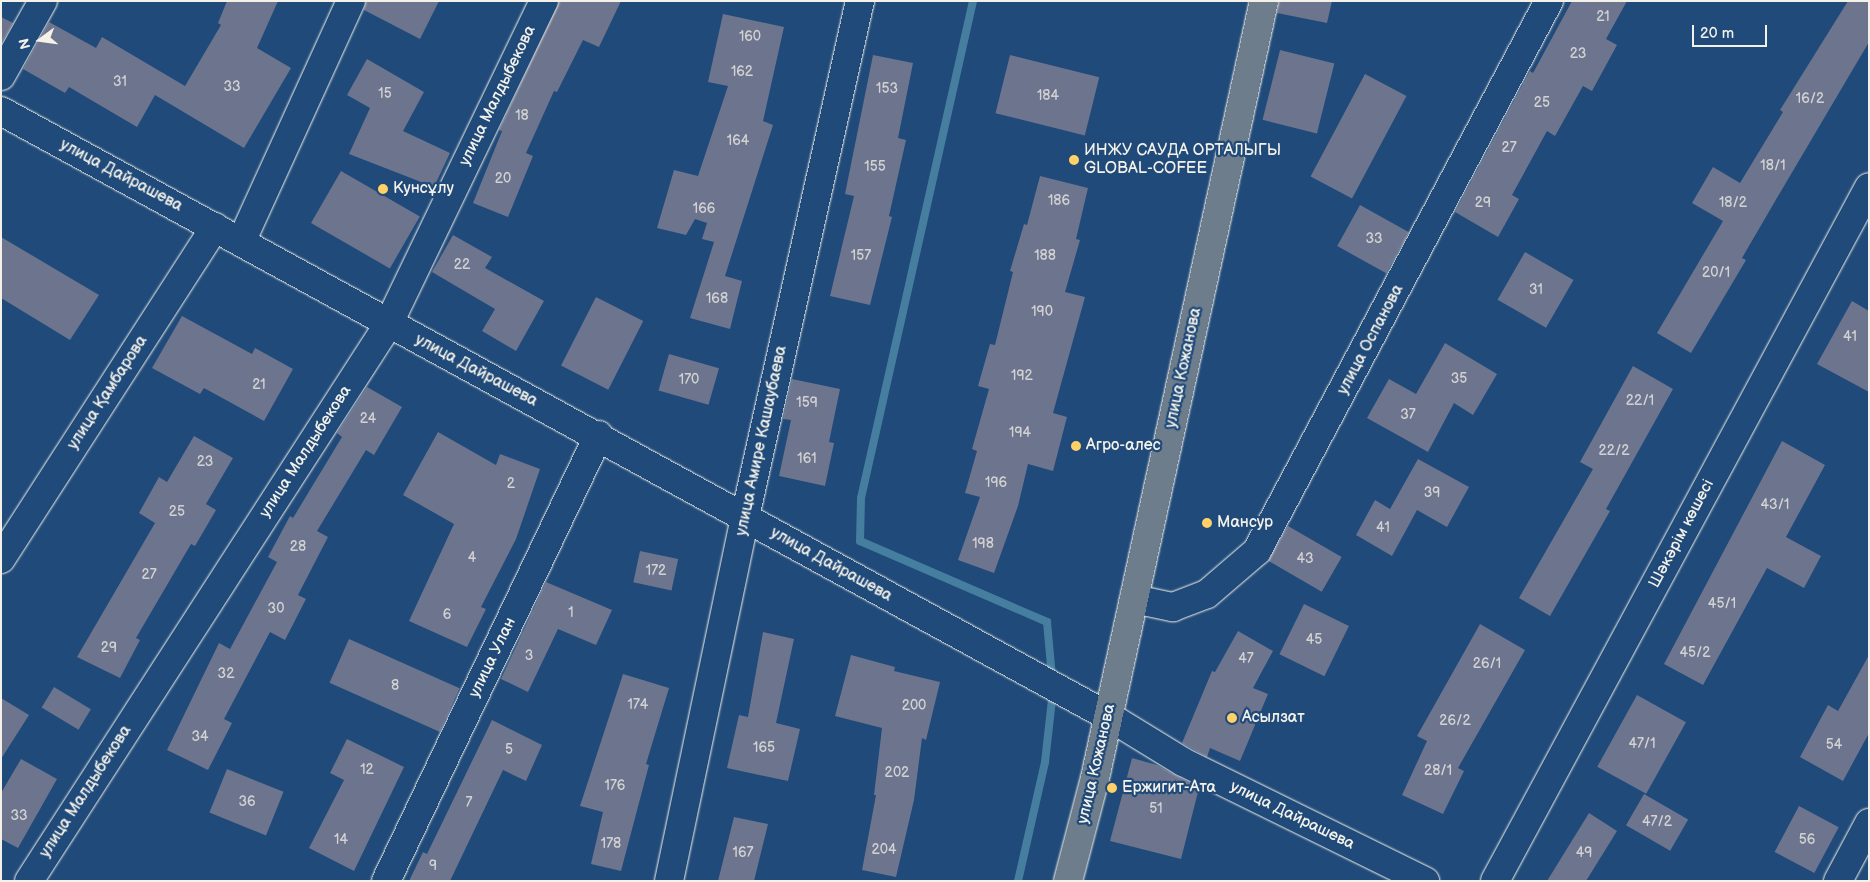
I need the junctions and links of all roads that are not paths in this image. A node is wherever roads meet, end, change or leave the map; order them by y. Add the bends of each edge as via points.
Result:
1 (43, 1) edge
2 (351, 1) edge
3 (544, 1) edge
4 (860, 1) edge
5 (1264, 1) edge
6 (1549, 1) edge
7 (1, 76) edge
8 (1, 111) edge
9 (1869, 187) edge
10 (215, 227) junction
11 (242, 240) junction
12 (388, 325) junction
13 (599, 435) junction
14 (745, 517) junction
15 (1, 558) edge
16 (1134, 599) junction
17 (1108, 716) junction
18 (1869, 823) edge
19 (29, 881) edge
20 (386, 881) edge
21 (669, 881) edge
22 (1068, 881) edge
23 (1425, 881) edge
24 (1495, 881) edge
25 (1838, 881) edge

1 - 7 street
2 - 11 street
3 - 12 street, улица Малдыбекова
4 - 14 street, улица Амире Кашаубаева
5 - 16 main road, улица Кожанова
6 - 16 street, улица Оспанова via 1256,551 1207,594 1182,604 1173,607
8 - 10 street, улица Дайрашева
9 - 24 street, Шәкәрім көшесі
10 - 11 street, улица Дайрашева
10 - 15 street, улица Қамбарова
11 - 12 street, улица Дайрашева
12 - 13 street, улица Дайрашева
12 - 19 street, улица Малдыбекова
13 - 14 street, улица Дайрашева
13 - 20 street, улица Улан
14 - 17 street, улица Дайрашева
14 - 21 street, улица Амире Кашаубаева
16 - 17 main road, улица Кожанова
17 - 22 main road, улица Кожанова
17 - 23 street, улица Дайрашева via 1183,762
18 - 25 street

